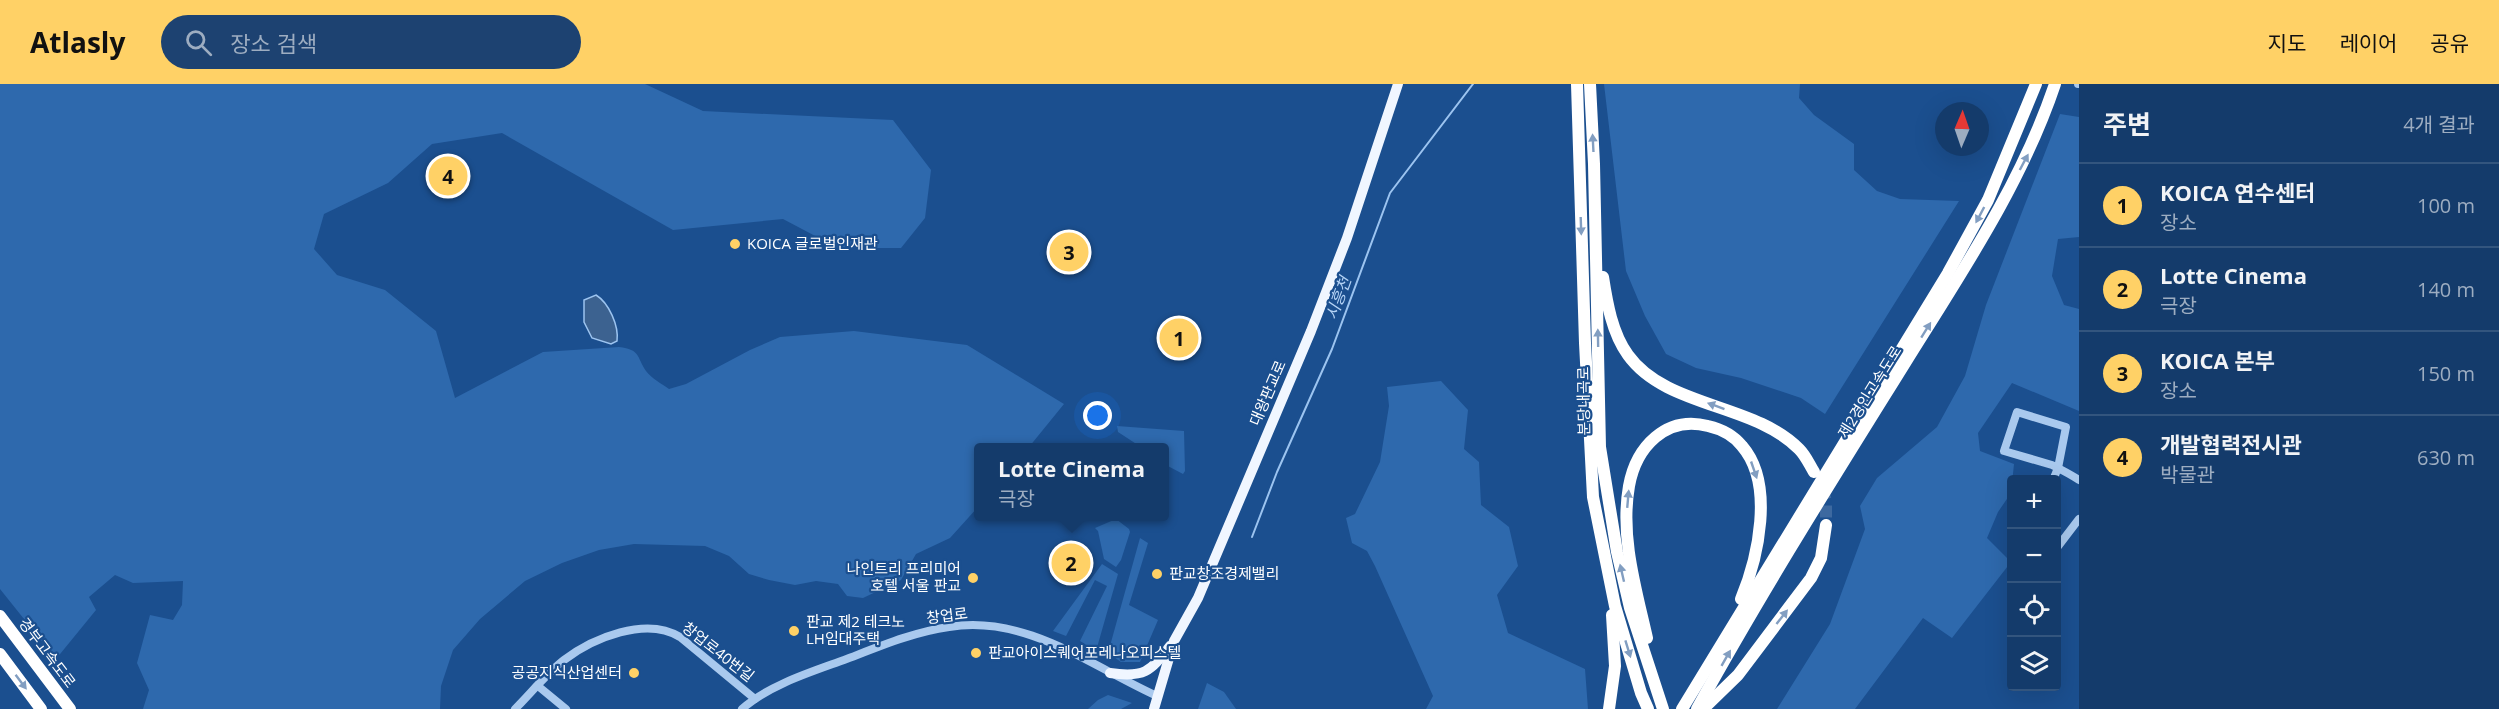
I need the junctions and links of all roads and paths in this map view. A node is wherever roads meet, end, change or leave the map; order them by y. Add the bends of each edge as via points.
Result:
1 (1398, 84) edge
2 (1577, 84) edge
3 (1590, 84) edge
4 (2036, 84) edge
5 (2055, 84) edge
6 (1596, 233) junction
7 (2058, 468) junction
8 (1814, 472) dead end
9 (2055, 475) edge
10 (2079, 480) edge
11 (2079, 519) edge
12 (1826, 525) tunnel mouth
13 (2061, 542) edge
14 (1605, 560) junction
15 (0, 616) edge
16 (1174, 641) junction
17 (1721, 644) junction
18 (0, 654) edge
19 (1110, 673) junction
20 (538, 686) junction
21 (1157, 696) junction
22 (755, 699) junction
23 (1661, 705) edge
24 (41, 709) edge
25 (70, 709) edge
26 (515, 709) edge
27 (566, 709) edge
28 (742, 709) edge
29 (1154, 709) edge
30 (1609, 709) edge
31 (1648, 709) edge
32 (1682, 709) edge
33 (1697, 709) edge
34 (1703, 709) edge

1 - 16 main road, 대왕판교로 via 1347,238 1311,331 1198,598
2 -> 14 highway, 분당내곡로 via 1589,440 1593,497
6 -> 3 highway, 분당내곡로
4 -> 17 highway, 제2경인고속도로 via 1988,200 1948,273
33 -> 5 highway, 제2경인고속도로 via 1815,508 1980,244 2030,150
8 -> 6 highway via 1800,450 1774,431 1665,385 1633,362 1613,321
23 -> 6 highway, 분당내곡로 via 1630,608 1600,447
7 - 7 street via 2004,451 2017,412 2066,427
7 - 9 street
7 - 10 street
11 - 13 street
34 -> 12 highway via 1738,675 1811,578 1821,558
14 - 30 highway via 1615,653
14 -> 31 highway, 분당내곡로 via 1615,606
15 - 25 highway, 경부고속도로
16 - 19 main road via 1149,671 1137,675
16 - 21 main road, 대왕판교로
23 -> 17 highway via 1627,544 1627,499 1641,451 1666,429 1686,423 1720,430 1743,447 1754,468 1760,494 1757,550 1750,578
17 - 32 highway, 제2경인고속도로
18 -> 24 highway
19 - 21 street, 창업로
19 - 22 street, 창업로 via 1016,630 950,626 851,657
20 - 22 street, 창업로40번길 via 562,662 589,646 630,630 655,627 687,642
20 - 26 street, 창업로40번길
20 - 27 street
21 - 29 main road, 대왕판교로
22 - 28 street, 창업로

